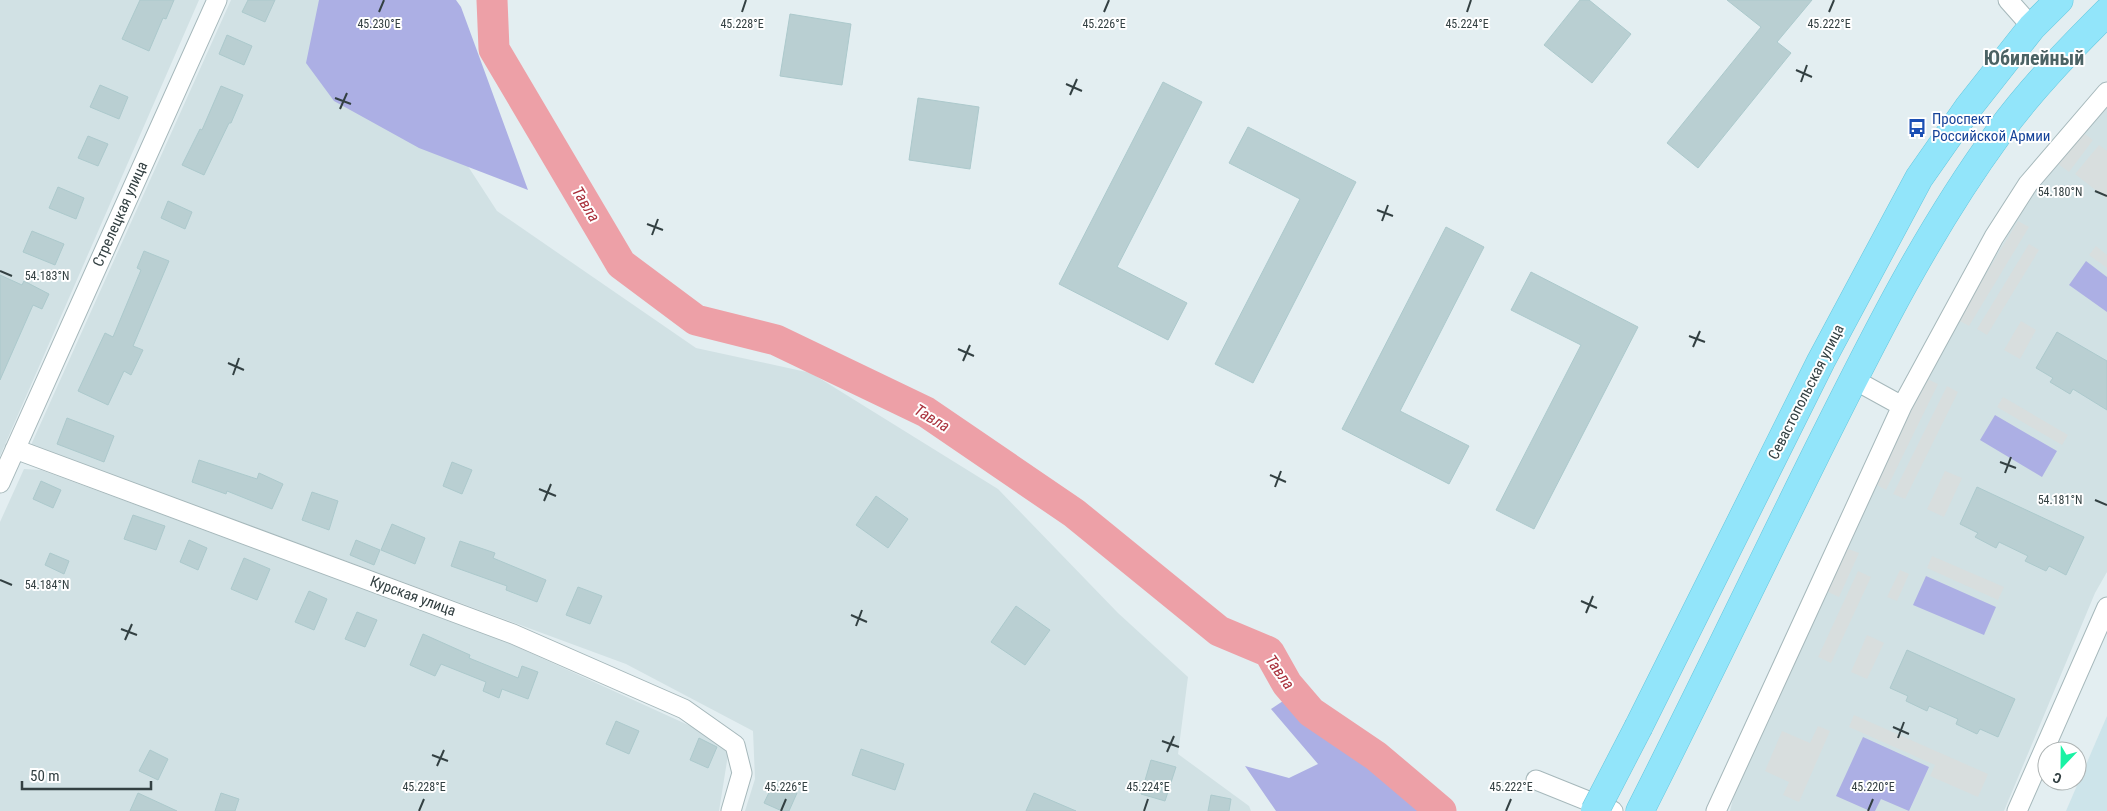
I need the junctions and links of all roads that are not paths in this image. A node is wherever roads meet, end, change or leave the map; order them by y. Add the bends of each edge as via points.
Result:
1 (216, 0) edge
2 (2008, 0) edge
3 (2059, 0) edge
4 (2107, 12) edge
5 (2032, 27) junction
6 (2106, 95) edge
7 (1853, 379) junction
8 (1902, 406) junction
9 (15, 449) junction
10 (1, 475) edge
11 (2107, 607) edge
12 (1536, 780) dead end
13 (730, 811) edge
14 (1595, 811) edge
15 (1614, 811) edge
16 (1640, 811) edge
17 (1716, 811) edge
18 (2017, 811) edge

1 - 9 street, Стрелецкая улица
2 - 5 street
3 - 5 main road, Севастопольская улица
4 - 7 main road via 2064,55 1984,154 1908,274
5 - 14 main road, Севастопольская улица, bridge via 1968,108 1919,178 1812,379
6 - 8 street via 2028,184 1994,236
7 - 8 street
7 - 16 main road
8 - 17 street
9 - 10 street, Стрелецкая улица
9 - 13 street, Курская улица via 514,634 684,709 735,745 742,773
11 - 18 street
12 - 15 street

